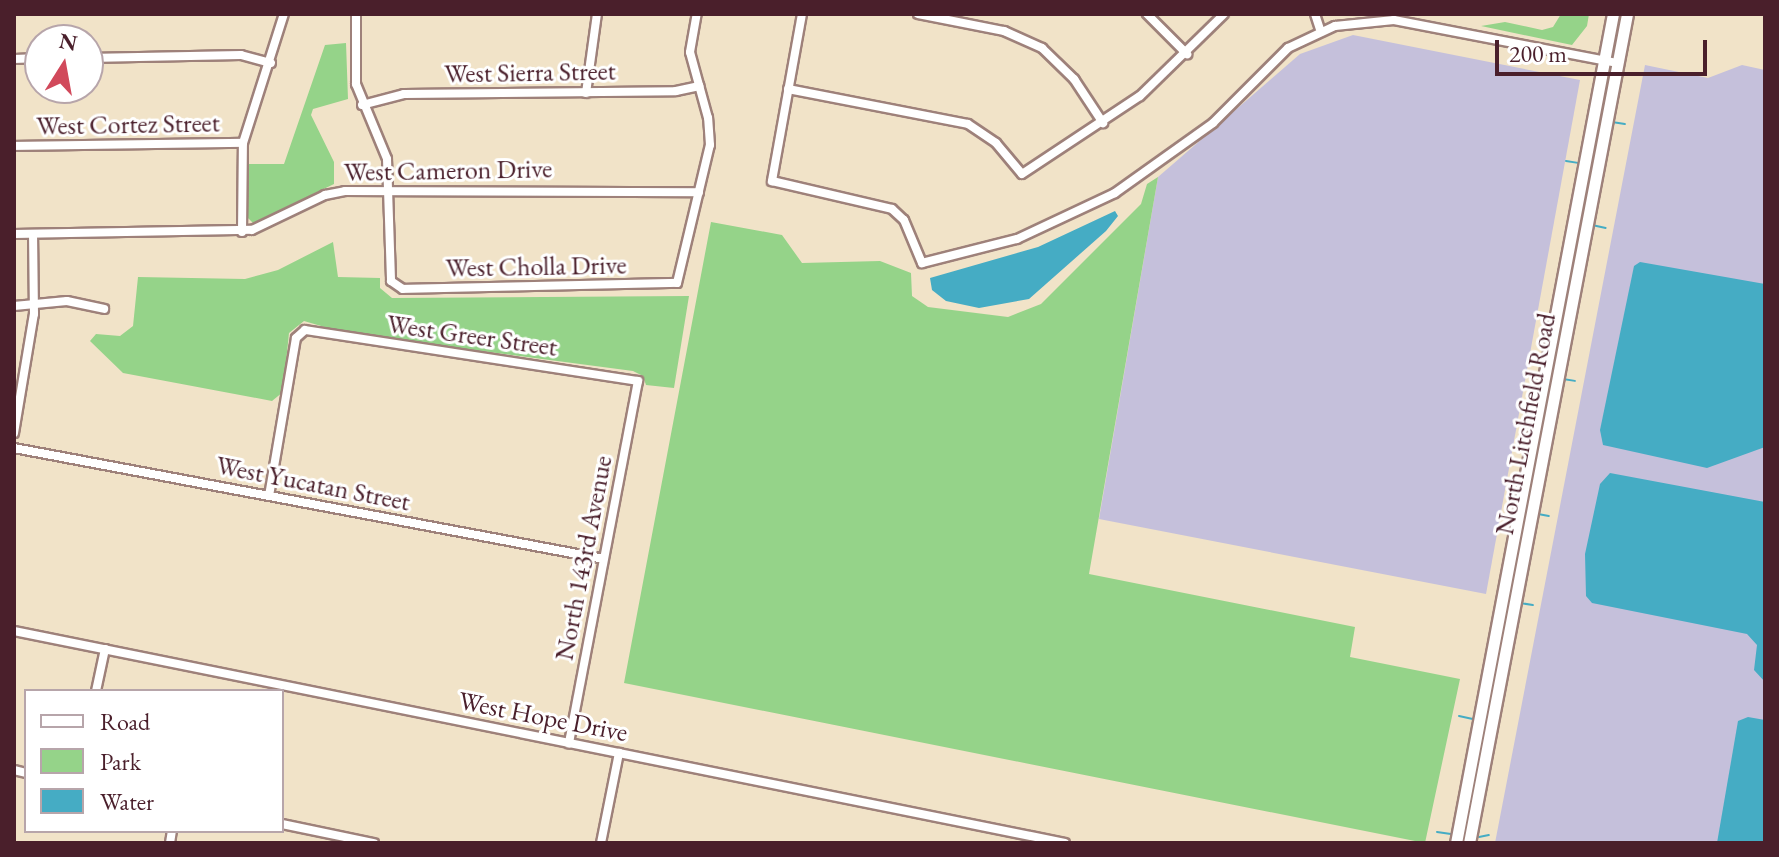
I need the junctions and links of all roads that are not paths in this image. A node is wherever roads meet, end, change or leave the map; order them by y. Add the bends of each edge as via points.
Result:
1 (284, 14) edge
2 (356, 14) edge
3 (597, 14) edge
4 (697, 14) edge
5 (802, 14) edge
6 (918, 14) edge
7 (974, 14) edge
8 (1147, 14) edge
9 (1224, 14) edge
10 (1315, 14) edge
11 (1613, 14) edge
12 (1627, 14) edge
13 (972, 24) junction
14 (1321, 32) junction
15 (1187, 54) junction
16 (104, 58) edge
17 (1605, 60) junction
18 (271, 63) junction
19 (1618, 63) junction
20 (699, 86) junction
21 (788, 89) junction
22 (586, 93) junction
23 (362, 105) junction
24 (1103, 123) junction
25 (243, 143) junction
26 (14, 146) edge
27 (389, 191) junction
28 (699, 192) junction
29 (242, 232) junction
30 (14, 234) edge
31 (33, 234) junction
32 (34, 304) junction
33 (14, 306) edge
34 (104, 309) dead end
35 (638, 381) joint
36 (14, 433) edge
37 (14, 448) edge
38 (269, 496) junction
39 (604, 559) junction
40 (14, 631) edge
41 (1495, 633) junction
42 (1508, 636) junction
43 (105, 649) junction
44 (96, 689) edge
45 (1476, 735) junction
46 (569, 743) junction
47 (619, 753) junction
48 (284, 824) edge
49 (1472, 826) junction
50 (374, 843) edge
51 (601, 843) edge
52 (1065, 843) edge
53 (1456, 843) edge
54 (1469, 843) edge

1 - 18 street
2 - 23 street via 356,84
3 - 22 street
4 - 20 street via 690,52
5 - 21 street
6 - 13 street
7 - 13 street
8 - 15 street
9 - 15 street
10 - 14 street
11 - 17 main road, North Litchfield Road
12 - 19 main road, North Litchfield Road
13 - 24 street via 1042,48 1074,79
14 - 17 street via 1363,20 1394,20
14 - 21 street via 1280,54 1213,123 1115,193 1017,239 922,263 904,220 892,209 772,181
15 - 24 street
16 - 18 street via 241,55
17 - 19 street
17 - 41 main road, North Litchfield Road
18 - 25 street
19 - 42 main road, North Litchfield Road
20 - 22 street, West Sierra Street
20 - 28 street via 710,136
21 - 24 street via 968,124 996,143 1022,174
22 - 23 street, West Sierra Street via 404,94
23 - 27 street via 387,159
25 - 26 street, West Cortez Street
25 - 29 street
27 - 28 street, West Cameron Drive
27 - 28 street, West Cholla Drive via 395,287 677,283
27 - 29 street, West Cameron Drive via 325,195 271,224
29 - 31 street, West Cameron Drive
30 - 31 street, West Cameron Drive
31 - 32 street
32 - 33 street
32 - 34 street via 67,301
32 - 36 street
35 - 38 street, West Greer Street via 300,332
35 - 39 street, North 143rd Avenue
37 - 38 street, West Yucatan Street
38 - 39 street, West Yucatan Street
39 - 46 street, North 143rd Avenue
40 - 43 street, West Hope Drive
41 - 42 main road
41 - 45 main road, North Litchfield Road
42 - 49 main road, North Litchfield Road
43 - 44 street
43 - 46 street, West Hope Drive
45 - 49 main road via 1479,747 1467,814
45 - 53 main road, North Litchfield Road
46 - 47 street, West Hope Drive
47 - 51 street
47 - 52 street, West Hope Drive
48 - 50 street
49 - 54 main road, North Litchfield Road

